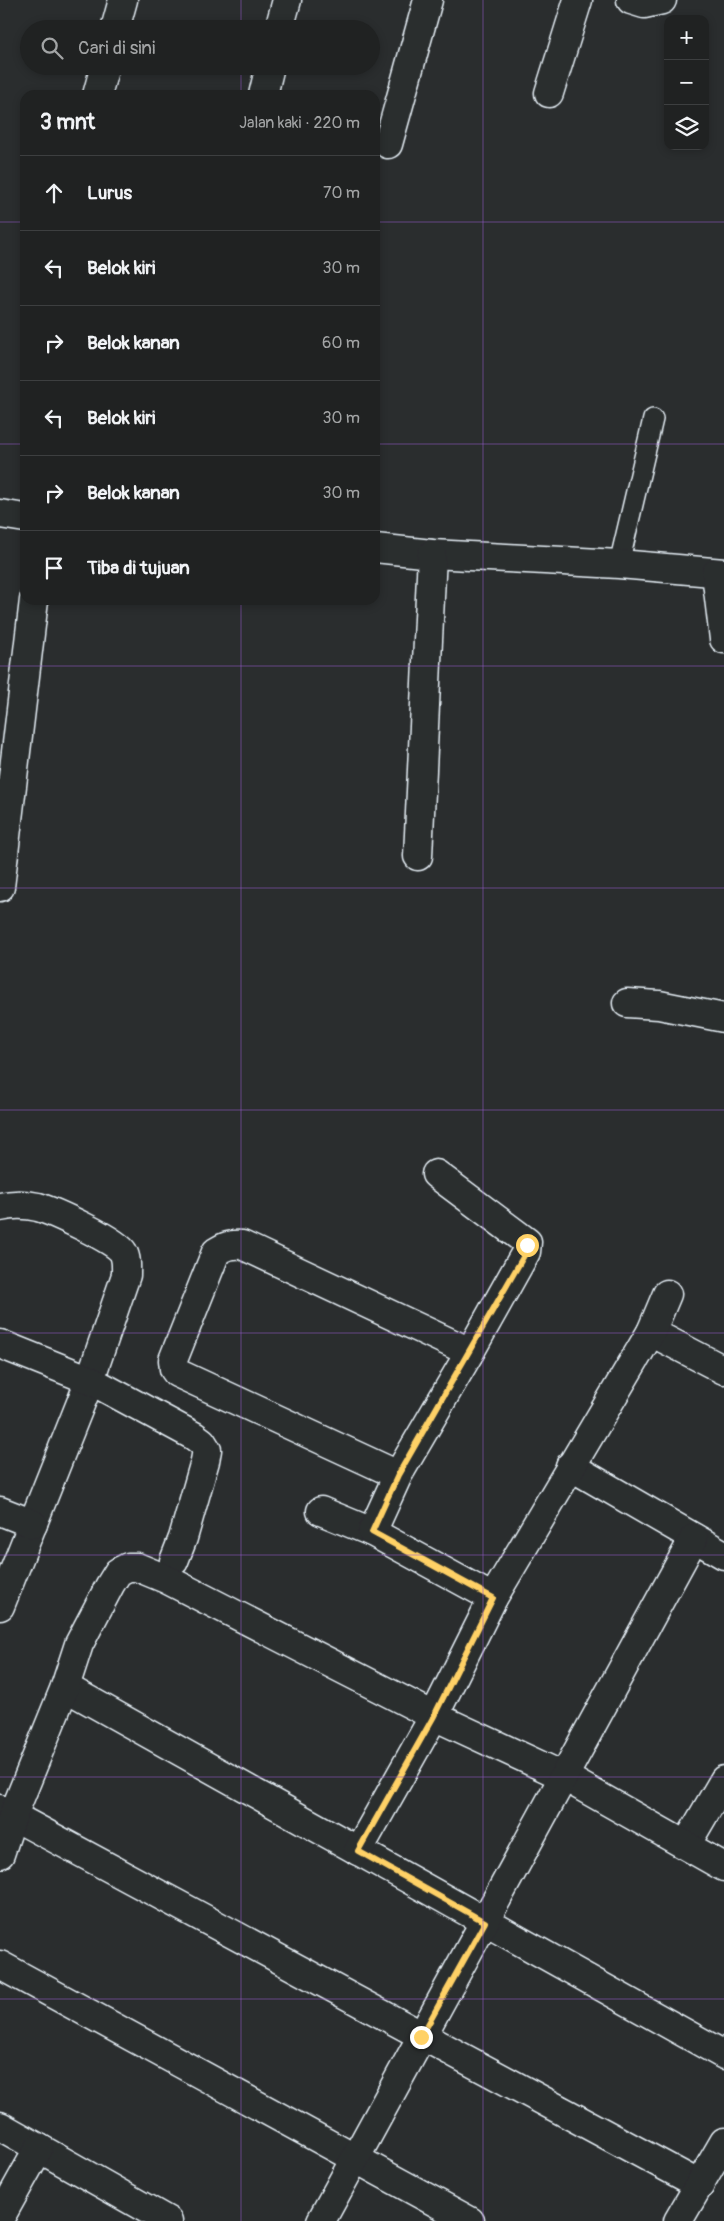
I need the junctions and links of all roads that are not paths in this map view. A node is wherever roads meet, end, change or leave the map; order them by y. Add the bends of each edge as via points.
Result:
1 (123, 0) edge
2 (287, 0) edge
3 (428, 0) edge
4 (578, 0) edge
5 (631, 0) edge
6 (662, 0) edge
7 (117, 20) edge
8 (282, 20) edge
9 (103, 75) edge
10 (268, 75) edge
11 (98, 90) edge
12 (264, 90) edge
13 (549, 93) dead end
14 (388, 144) dead end
15 (653, 419) dead end
16 (0, 514) edge
17 (20, 517) edge
18 (380, 549) edge
19 (432, 554) junction
20 (619, 564) junction
21 (720, 573) edge
22 (33, 605) edge
23 (724, 639) edge
24 (418, 856) dead end
25 (0, 887) edge
26 (627, 1003) dead end
27 (724, 1018) edge
28 (436, 1174) dead end
29 (0, 1207) edge
30 (667, 1294) dead end
31 (651, 1332) junction
32 (0, 1344) edge
33 (470, 1352) junction
34 (724, 1370) edge
35 (90, 1380) junction
36 (570, 1466) junction
37 (398, 1475) junction
38 (321, 1510) dead end
39 (0, 1511) edge
40 (33, 1524) junction
41 (372, 1532) junction
42 (694, 1538) junction
43 (724, 1555) edge
44 (174, 1561) dead end
45 (493, 1598) junction
46 (0, 1606) edge
47 (65, 1687) junction
48 (434, 1716) junction
49 (563, 1776) junction
50 (724, 1780) edge
51 (7, 1812) edge
52 (686, 1845) junction
53 (358, 1851) junction
54 (0, 1854) edge
55 (724, 1867) edge
56 (485, 1922) junction
57 (0, 1964) edge
58 (421, 2037) junction
59 (724, 2055) edge
60 (0, 2126) edge
61 (724, 2142) edge
62 (39, 2148) junction
63 (356, 2158) junction
64 (700, 2185) junction
65 (0, 2218) edge
66 (159, 2219) edge
67 (321, 2221) edge
68 (470, 2221) edge
69 (678, 2221) edge

1 - 7 street
2 - 8 street
3 - 14 street
4 - 13 street
5 - 6 street via 644,4
9 - 11 street
10 - 12 street
15 - 20 lane
16 - 17 street
18 - 19 street
19 - 20 street
19 - 24 street
20 - 21 street
21 - 23 street
22 - 25 street
26 - 27 street
28 - 33 street via 525,1240 527,1245
29 - 35 street via 22,1204 41,1208 112,1241 123,1252 126,1275
30 - 31 street
31 - 34 street
31 - 36 street
32 - 35 street
33 - 37 street
33 - 37 street via 242,1245 224,1246 216,1252 173,1360 177,1374
35 - 40 street
35 - 44 street via 194,1436 207,1450
36 - 42 street
36 - 45 street
37 - 41 street
38 - 41 street
39 - 40 street
40 - 46 street
41 - 45 street
42 - 43 street
42 - 49 street
45 - 48 street
47 - 48 street via 79,1644 110,1585 118,1572 137,1567
47 - 51 street
47 - 53 street
48 - 49 street
48 - 53 street
49 - 52 street
49 - 56 street
50 - 52 street
51 - 54 street
51 - 58 street
52 - 55 street
53 - 56 street
56 - 58 street
56 - 59 street
57 - 63 street
58 - 63 street
58 - 64 street
60 - 62 street
61 - 64 street
62 - 65 street
62 - 66 street
63 - 67 street
63 - 68 street
64 - 69 street

